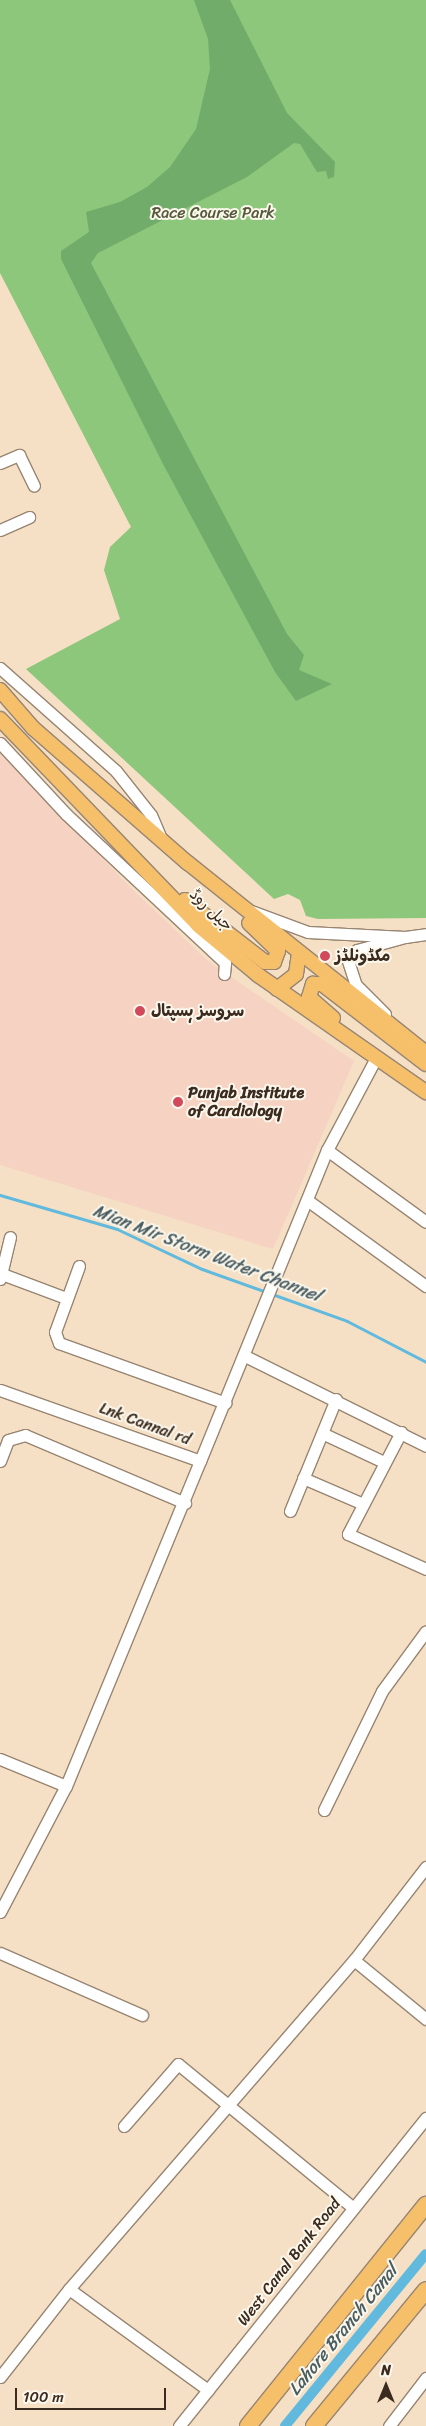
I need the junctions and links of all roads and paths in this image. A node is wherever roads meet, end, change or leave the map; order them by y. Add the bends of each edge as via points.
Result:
1 (0, 463) edge
2 (34, 486) dead end
3 (29, 517) dead end
4 (0, 530) edge
5 (2, 670) edge
6 (0, 690) edge
7 (0, 719) edge
8 (0, 743) edge
9 (160, 838) junction
10 (188, 862) junction
11 (152, 875) junction
12 (242, 908) junction
13 (426, 934) edge
14 (405, 938) junction
15 (299, 952) junction
16 (224, 974) dead end
17 (277, 989) junction
18 (414, 1042) junction
19 (426, 1053) edge
20 (376, 1058) junction
21 (426, 1064) edge
22 (426, 1092) edge
23 (327, 1150) junction
24 (307, 1200) junction
25 (426, 1222) edge
26 (10, 1237) dead end
27 (79, 1266) dead end
28 (1, 1277) edge
29 (426, 1286) edge
30 (66, 1298) junction
31 (245, 1356) junction
32 (0, 1390) edge
33 (336, 1399) junction
34 (226, 1403) junction
35 (401, 1432) junction
36 (324, 1434) junction
37 (426, 1446) edge
38 (0, 1461) edge
39 (200, 1461) junction
40 (384, 1462) junction
41 (303, 1478) junction
42 (185, 1503) junction
43 (363, 1504) junction
44 (290, 1511) dead end
45 (426, 1569) edge
46 (426, 1632) edge
47 (0, 1759) edge
48 (66, 1786) junction
49 (324, 1810) dead end
50 (426, 1866) edge
51 (0, 1912) edge
52 (0, 1953) edge
53 (354, 1960) junction
54 (142, 2015) dead end
55 (426, 2019) edge
56 (229, 2108) junction
57 (426, 2118) edge
58 (124, 2126) dead end
59 (426, 2205) edge
60 (353, 2208) junction
61 (69, 2289) junction
62 (426, 2290) edge
63 (0, 2377) edge
64 (426, 2378) edge
65 (208, 2390) junction
66 (179, 2426) edge
67 (248, 2426) edge
68 (314, 2426) edge
69 (389, 2426) edge

1 - 2 street via 19,455
3 - 4 street
5 - 9 street via 116,771 151,815
6 - 9 main road, جیل روڈ via 33,728
7 - 11 main road, جیل روڈ
8 - 16 street via 79,826 225,963
9 - 10 main road, جیل روڈ
10 - 11 main road via 275,948 278,955 274,962 265,962
10 - 12 main road, جیل روڈ
11 - 17 main road, جیل روڈ via 199,926
12 - 14 street via 308,932
12 - 15 main road, جیل روڈ
13 - 14 street
14 - 18 street via 357,950 348,961 356,985
15 - 17 main road via 296,974
15 - 18 main road, جیل روڈ
17 - 20 main road, جیل روڈ
18 - 19 main road, جیل روڈ
20 - 21 main road via 309,997 309,987 322,984
20 - 22 main road, جیل روڈ
20 - 23 street, Lnk Cannal rd
23 - 24 street, Lnk Cannal rd
23 - 25 street
24 - 29 street
24 - 31 street, Lnk Cannal rd
26 - 28 street
27 - 30 street
28 - 30 street
30 - 34 street via 55,1332 59,1343
31 - 33 street
31 - 34 street, Lnk Cannal rd
32 - 39 street, Lnk Cannal rd
33 - 35 street
33 - 36 street
34 - 39 street, Lnk Cannal rd
35 - 37 street
35 - 40 street
36 - 40 street
36 - 41 street
38 - 42 street via 8,1440 25,1435
39 - 42 street
40 - 43 street
41 - 43 street
41 - 44 street
42 - 48 street
43 - 45 street via 348,1534
46 - 49 street via 382,1691
47 - 48 street
48 - 51 street
50 - 53 street
52 - 54 street
53 - 55 street
53 - 56 street
56 - 58 street via 178,2064
56 - 60 street
56 - 61 street
57 - 60 street, West Canal Bank Road
59 - 67 highway
60 - 65 street, West Canal Bank Road
61 - 63 street
61 - 65 street
62 - 68 highway
64 - 69 street
65 - 66 street, West Canal Bank Road

